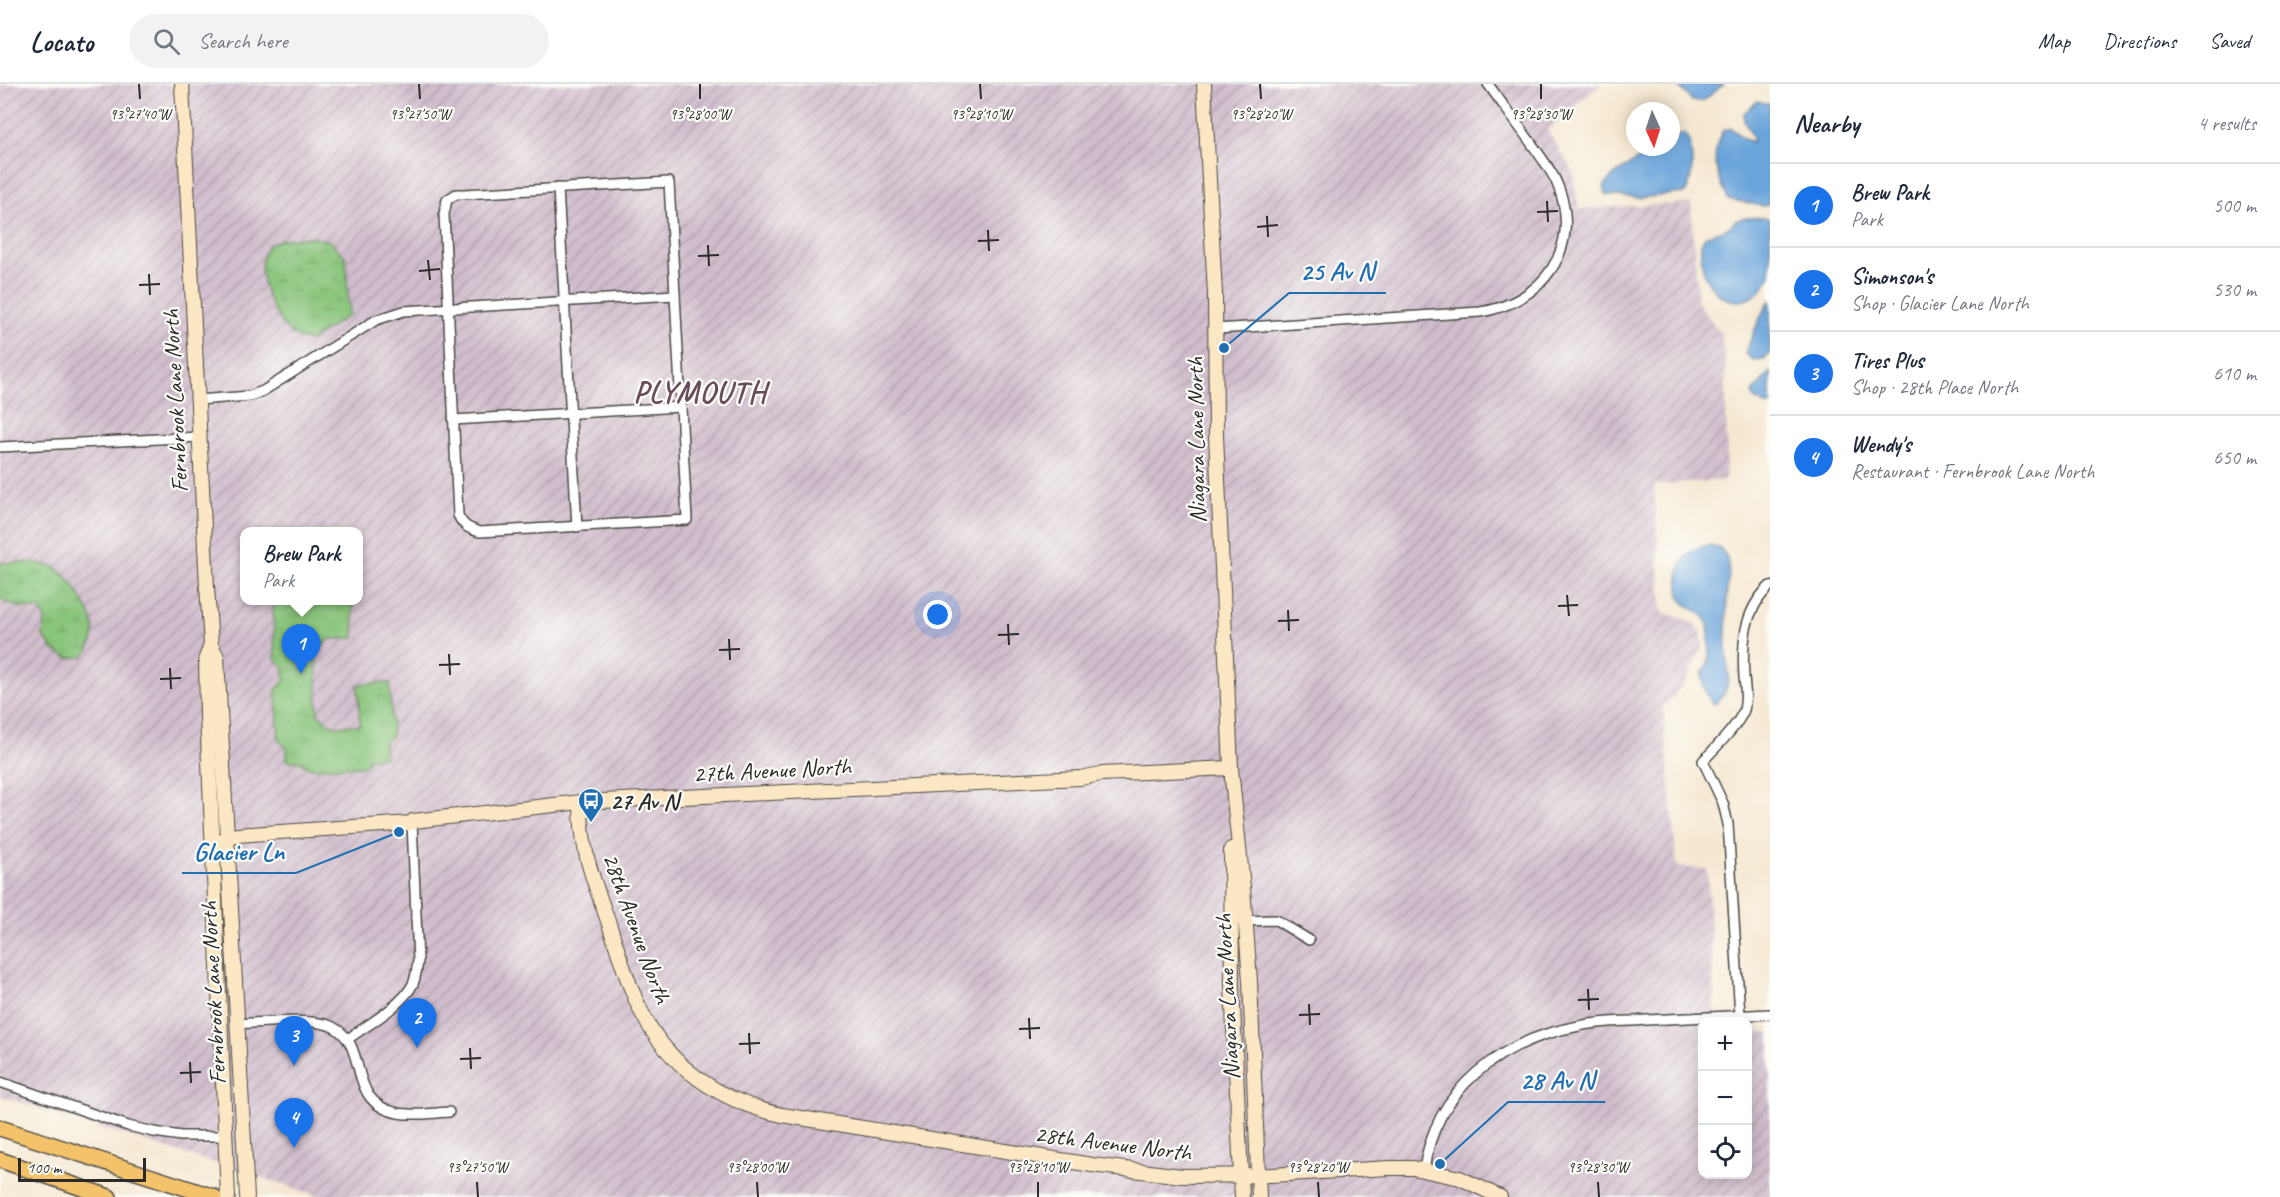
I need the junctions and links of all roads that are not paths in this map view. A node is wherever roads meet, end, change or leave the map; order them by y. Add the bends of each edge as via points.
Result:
1 (182, 84) edge
2 (1204, 84) edge
3 (1488, 84) edge
4 (558, 188) junction
5 (675, 295) junction
6 (564, 301) junction
7 (448, 307) junction
8 (1216, 329) junction
9 (197, 400) junction
10 (681, 407) junction
11 (570, 414) junction
12 (453, 420) junction
13 (199, 437) junction
14 (0, 447) edge
15 (577, 527) junction
16 (1770, 586) edge
17 (211, 645) junction
18 (1231, 768) junction
19 (581, 802) junction
20 (412, 823) junction
21 (228, 839) junction
22 (213, 845) junction
23 (1238, 921) junction
24 (1308, 940) dead end
25 (1770, 1014) edge
26 (1740, 1015) junction
27 (237, 1024) junction
28 (348, 1039) junction
29 (0, 1082) edge
30 (449, 1112) dead end
31 (0, 1128) edge
32 (226, 1136) junction
33 (0, 1160) edge
34 (1424, 1170) junction
35 (1241, 1175) junction
36 (1258, 1175) junction
37 (109, 1197) edge
38 (214, 1197) edge
39 (228, 1197) edge
40 (247, 1197) edge
41 (1242, 1197) edge
42 (1259, 1197) edge
43 (1500, 1197) edge

1 - 9 street, Fernbrook Lane North
2 - 8 street, Niagara Lane North
3 - 8 street via 1549,168 1564,203 1565,222 1558,258 1539,285 1512,304 1480,312
4 - 5 street via 669,182
4 - 6 street
4 - 7 street via 456,194 447,200 443,208
5 - 6 street
5 - 10 street
6 - 7 street
6 - 11 street
7 - 9 street via 404,311 376,320 250,396
7 - 12 street
8 - 18 street, Niagara Lane North via 1216,445
9 - 13 street, Fernbrook Lane North
10 - 11 street
10 - 15 street via 687,520
11 - 12 street
11 - 15 street
12 - 15 street via 458,515 465,526 480,532
13 - 14 street
13 - 17 street, Fernbrook Lane North
16 - 26 street via 1755,605 1744,637 1744,709 1703,761 1723,803 1728,824
17 - 21 street, Fernbrook Lane North via 218,657
17 - 22 street, Fernbrook Lane North via 206,658
18 - 19 street, 27th Avenue North
18 - 23 street, Niagara Lane North
19 - 20 street, 27th Avenue North
19 - 35 street, 28th Avenue North via 586,850 641,1011 670,1054 710,1088 757,1110 855,1128 1102,1167 1182,1176
20 - 21 street, 27th Avenue North via 237,835
20 - 28 street via 416,973 399,1002
21 - 22 street, 27th Avenue North
21 - 27 street, Fernbrook Lane North
22 - 32 street, Fernbrook Lane North
23 - 24 street via 1276,920
23 - 35 street, Niagara Lane North
23 - 36 street, Niagara Lane North
25 - 26 street
26 - 34 street via 1581,1025 1510,1050 1454,1094 1432,1132
27 - 28 street via 321,1023
27 - 40 street, Fernbrook Lane North
28 - 30 street via 356,1055 360,1080 374,1102 398,1113
29 - 32 street via 153,1132
31 - 38 main road
32 - 39 street, Fernbrook Lane North
33 - 37 main road
34 - 36 street, 28th Avenue North via 1389,1168
34 - 43 street, 28th Avenue North via 1460,1178
35 - 36 street, 28th Avenue North
35 - 41 street, Niagara Lane North
36 - 42 street, Niagara Lane North

